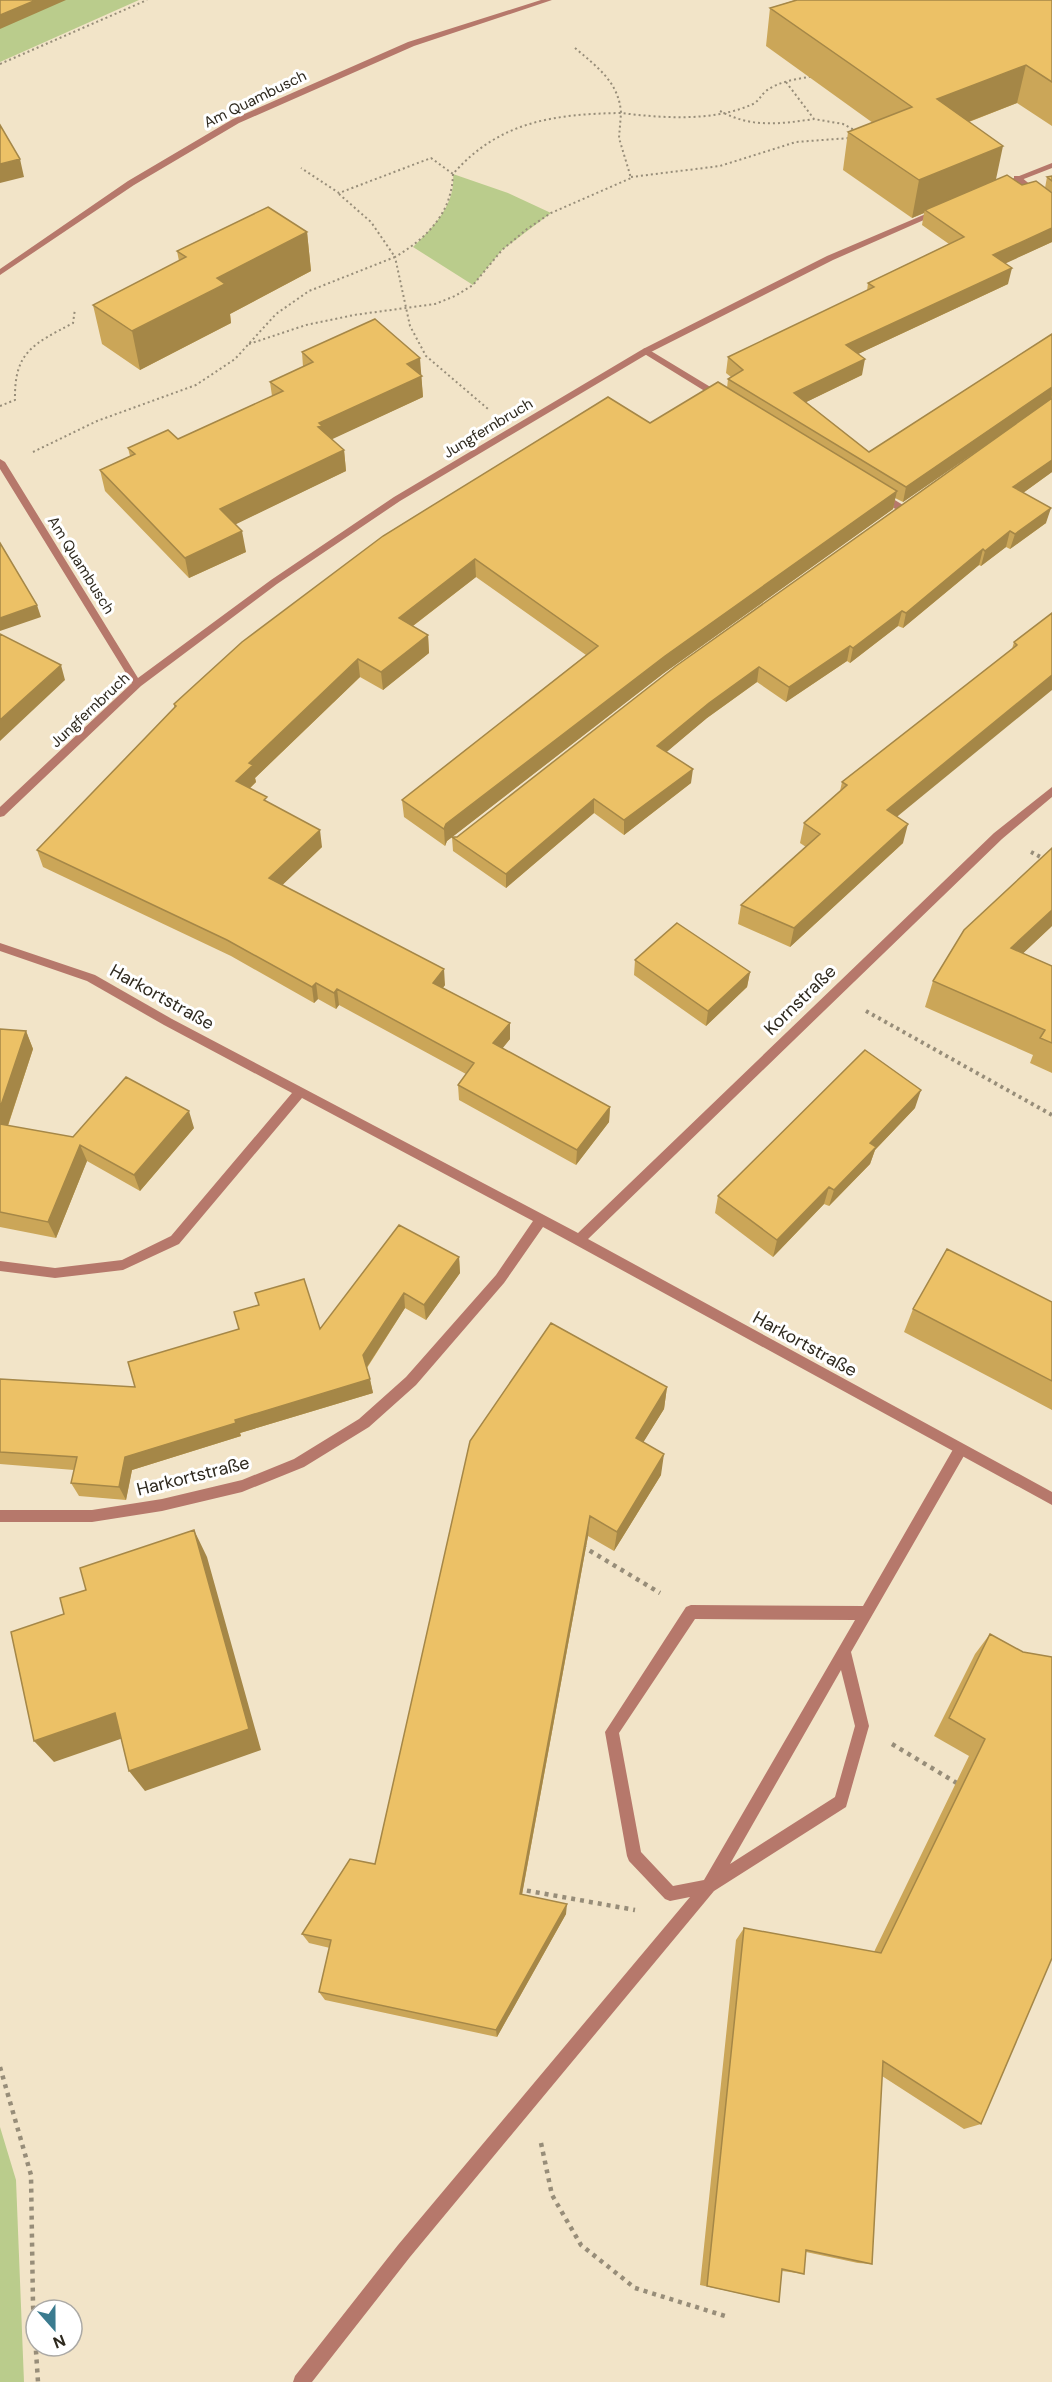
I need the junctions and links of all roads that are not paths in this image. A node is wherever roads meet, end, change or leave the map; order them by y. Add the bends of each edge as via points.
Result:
1 (548, 0) edge
2 (1052, 165) edge
3 (1017, 178) junction
4 (990, 190) edge
5 (950, 207) edge
6 (1052, 207) edge
7 (0, 273) edge
8 (646, 351) junction
9 (725, 399) edge
10 (1, 463) edge
11 (874, 491) edge
12 (922, 496) edge
13 (903, 509) junction
14 (894, 516) edge
15 (137, 684) junction
16 (1052, 791) edge
17 (0, 813) edge
18 (0, 947) edge
19 (300, 1092) junction
20 (540, 1221) junction
21 (579, 1240) junction
22 (0, 1266) edge
23 (960, 1450) junction
24 (1052, 1499) edge
25 (0, 1516) edge
26 (867, 1613) junction
27 (844, 1652) junction
28 (710, 1886) junction
29 (301, 2382) edge

1 - 7 street, Am Quambusch via 411,44 236,121 132,183
2 - 3 street
3 - 4 street
3 - 6 street
5 - 8 street, Jungfernbruch via 830,258
8 - 9 street
8 - 15 street, Jungfernbruch via 397,499 274,582
10 - 15 street, Am Quambusch
11 - 13 street
12 - 13 street
13 - 14 street
15 - 17 street, Jungfernbruch
16 - 21 street, Kornstraße via 998,836
18 - 19 street, Harkortstraße via 91,978
19 - 20 street, Harkortstraße
19 - 22 street via 175,1240 123,1265 55,1273
20 - 21 street, Harkortstraße
20 - 25 street, Harkortstraße via 500,1279 411,1381 364,1423 298,1463 242,1486 162,1505 92,1516
21 - 23 street, Harkortstraße
23 - 24 street, Harkortstraße
23 - 26 street
26 - 27 street
26 - 28 street via 691,1612 612,1732 634,1856 670,1894
27 - 28 street
27 - 28 street via 862,1726 841,1802
28 - 29 street via 404,2251

